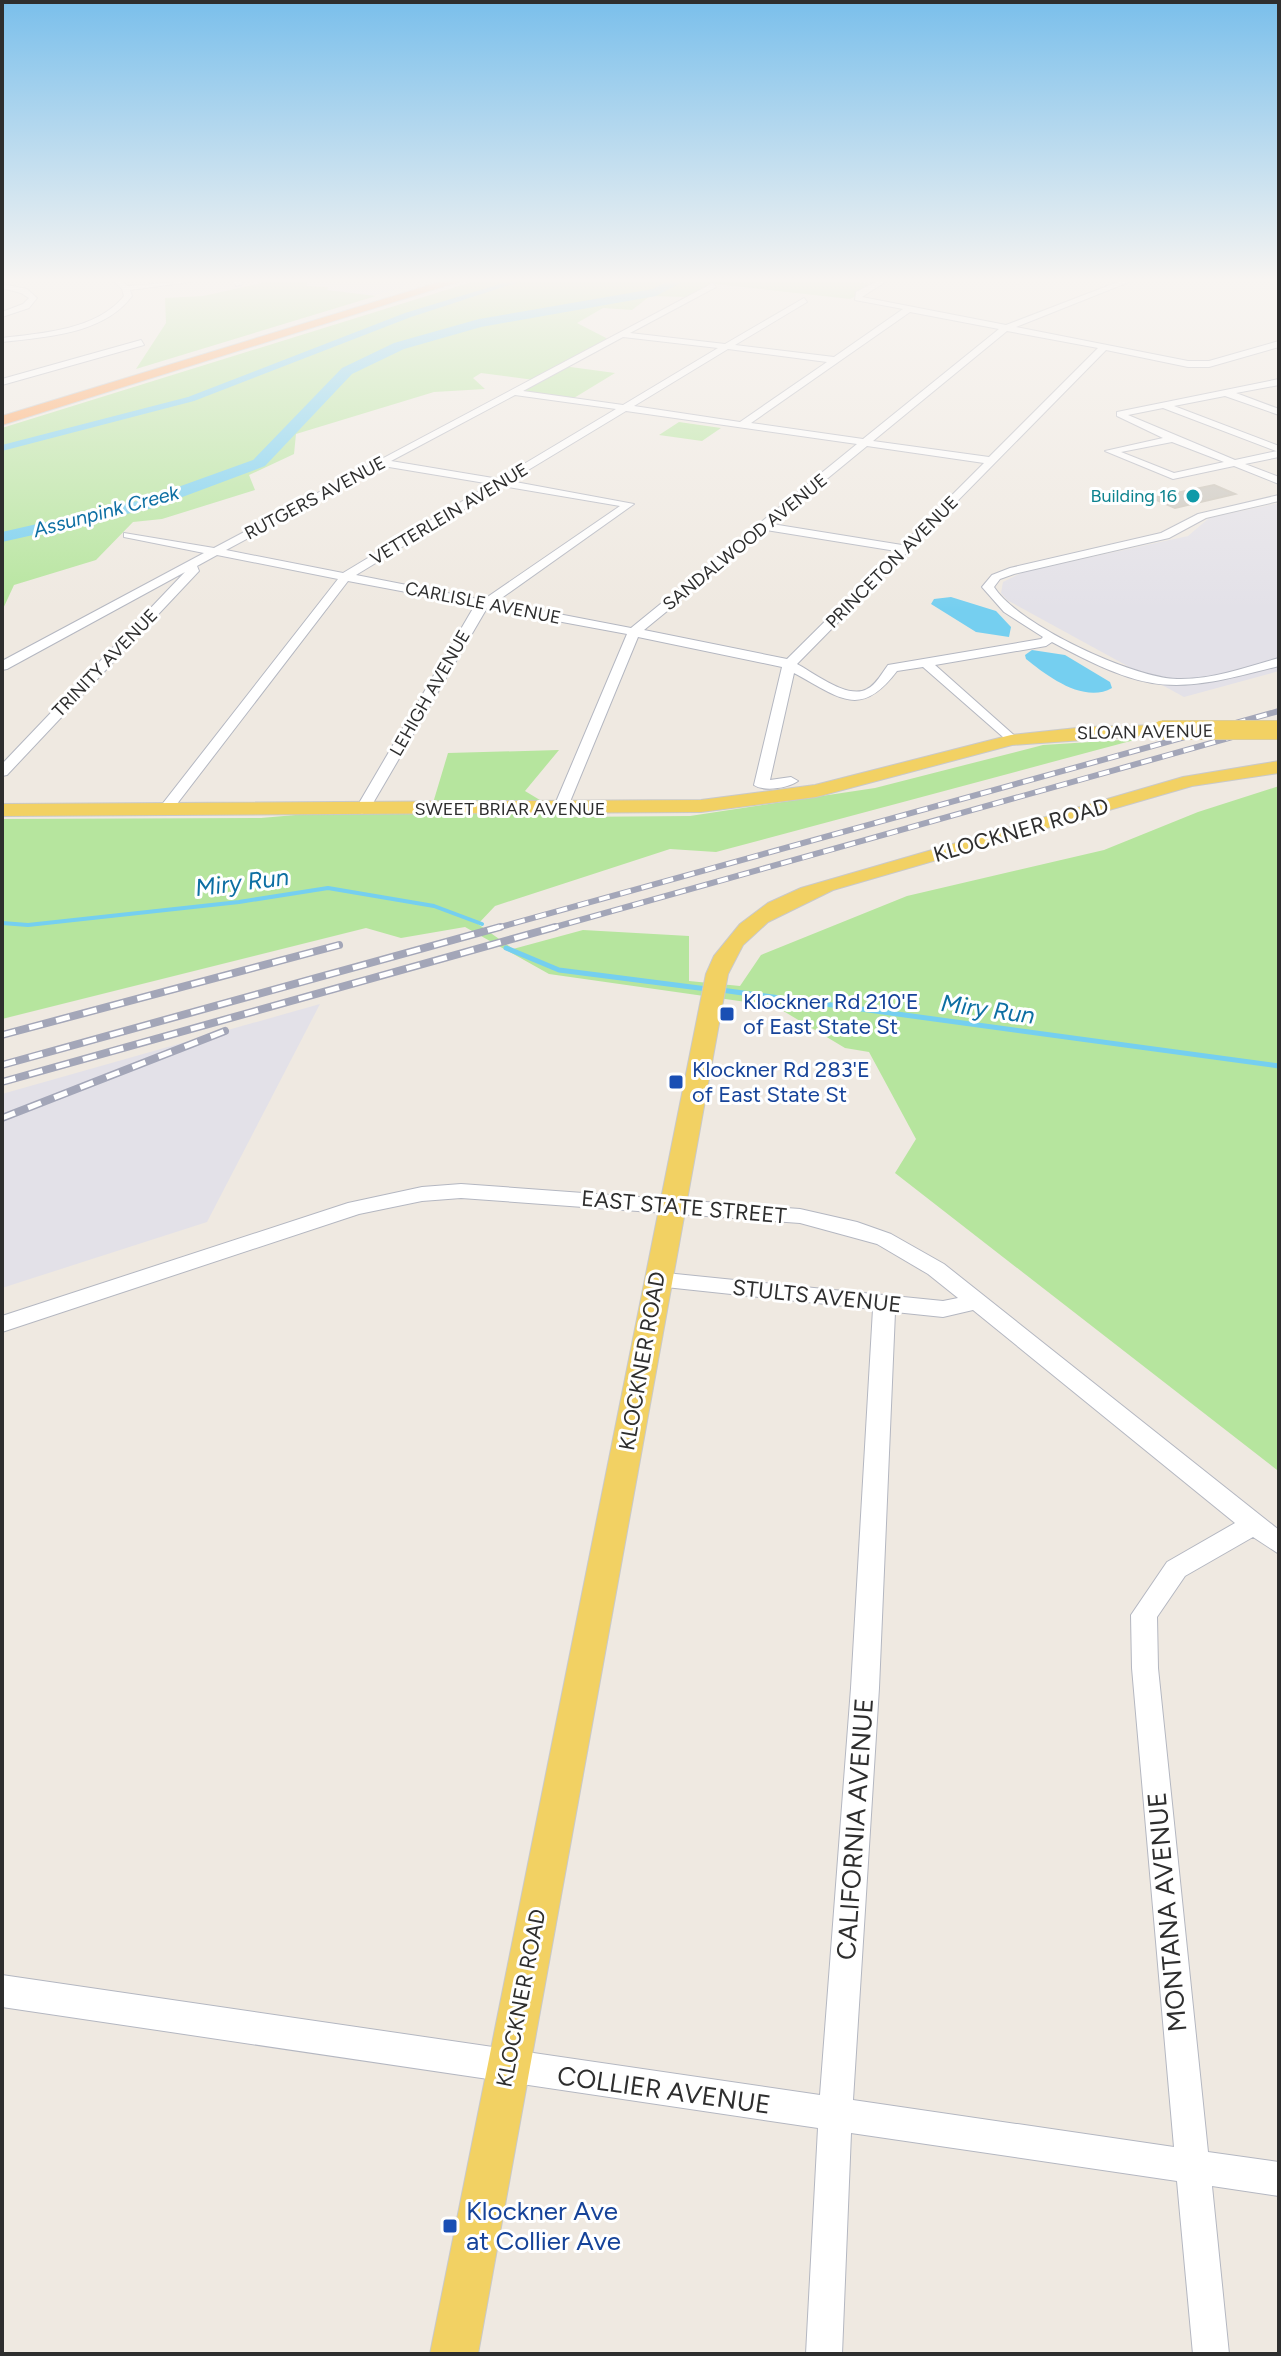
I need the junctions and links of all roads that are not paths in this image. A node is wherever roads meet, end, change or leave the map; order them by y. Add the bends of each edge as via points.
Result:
1 (95, 390) edge
2 (98, 390) edge
3 (518, 390) edge
4 (656, 390) edge
5 (792, 390) edge
6 (930, 390) edge
7 (1062, 390) edge
8 (1236, 390) edge
9 (514, 392) junction
10 (1225, 392) junction
11 (1162, 404) junction
12 (626, 408) junction
13 (1279, 412) edge
14 (2, 419) edge
15 (742, 425) junction
16 (1172, 439) junction
17 (866, 443) junction
18 (1279, 452) edge
19 (993, 461) junction
20 (382, 463) junction
21 (1236, 463) junction
22 (1279, 481) edge
23 (501, 483) junction
24 (1279, 498) edge
25 (764, 526) junction
26 (128, 535) dead end
27 (906, 549) junction
28 (211, 553) junction
29 (346, 576) junction
30 (485, 603) junction
31 (634, 632) junction
32 (1050, 635) junction
33 (925, 662) junction
34 (1279, 662) edge
35 (789, 665) junction
36 (2, 666) edge
37 (1279, 730) edge
38 (1011, 740) junction
39 (1279, 767) edge
40 (2, 772) edge
41 (791, 781) dead end
42 (560, 809) junction
43 (2, 810) edge
44 (165, 810) junction
45 (362, 810) junction
46 (671, 1205) junction
47 (656, 1279) junction
48 (976, 1302) junction
49 (884, 1304) junction
50 (2, 1324) edge
51 (1255, 1524) junction
52 (1279, 1544) edge
53 (2, 1991) edge
54 (508, 2067) junction
55 (835, 2116) junction
56 (1191, 2165) junction
57 (1279, 2179) edge
58 (454, 2354) edge
59 (824, 2354) edge
60 (1211, 2354) edge

1 - 14 highway
2 - 14 highway
3 - 9 street, RUTGERS AVENUE
4 - 12 street, VETTERLEIN AVENUE
5 - 15 street
6 - 17 street, SANDALWOOD AVENUE
7 - 19 street, PRINCETON AVENUE
8 - 10 street
9 - 12 street
9 - 20 street, RUTGERS AVENUE
10 - 11 street
10 - 13 street
11 - 16 street via 1120,414
11 - 18 street
12 - 15 street
12 - 23 street, VETTERLEIN AVENUE
15 - 17 street
16 - 21 street
16 - 21 street via 1110,451 1173,476
17 - 19 street
17 - 25 street, SANDALWOOD AVENUE
18 - 21 street
19 - 27 street, PRINCETON AVENUE
20 - 23 street
20 - 28 street, RUTGERS AVENUE
21 - 22 street
23 - 29 street, VETTERLEIN AVENUE
23 - 30 street, LEHIGH AVENUE via 629,504
24 - 32 street via 1202,516 1168,536 1024,567 992,580 988,589 993,599
25 - 27 street
25 - 31 street, SANDALWOOD AVENUE
26 - 28 street, CARLISLE AVENUE
27 - 35 street, PRINCETON AVENUE
28 - 29 street, CARLISLE AVENUE
28 - 36 street, RUTGERS AVENUE
28 - 40 street, TRINITY AVENUE
29 - 30 street, CARLISLE AVENUE
29 - 44 street, VETTERLEIN AVENUE
30 - 31 street, CARLISLE AVENUE
30 - 45 street, LEHIGH AVENUE
31 - 35 street, CARLISLE AVENUE
31 - 42 street, SANDALWOOD AVENUE
32 - 33 street via 1046,642
32 - 34 street via 1124,672 1163,682 1203,681
33 - 35 street, CARLISLE AVENUE via 890,669 877,689 862,696 843,694
33 - 38 street
35 - 41 street via 761,785
37 - 38 main road, SLOAN AVENUE, bridge via 1121,730
38 - 42 main road, SWEET BRIAR AVENUE via 784,797 701,806
39 - 46 main road, KLOCKNER ROAD via 1181,783 796,896 771,908 745,928 717,974
42 - 45 main road, SWEET BRIAR AVENUE
43 - 44 main road, SWEET BRIAR AVENUE
44 - 45 main road, SWEET BRIAR AVENUE
46 - 47 main road, KLOCKNER ROAD
46 - 48 street, EAST STATE STREET via 800,1216 857,1229 910,1252
46 - 50 street, EAST STATE STREET via 500,1191 388,1199
47 - 49 street, STULTS AVENUE
47 - 54 main road, KLOCKNER ROAD
48 - 49 street, STULTS AVENUE via 943,1309
48 - 51 street, EAST STATE STREET
49 - 55 street, CALIFORNIA AVENUE via 865,1688
51 - 52 street, EAST STATE STREET
51 - 56 street, MONTANA AVENUE via 1176,1569 1144,1615
53 - 54 street, COLLIER AVENUE
54 - 55 street, COLLIER AVENUE
54 - 58 main road, KLOCKNER ROAD
55 - 56 street, COLLIER AVENUE
55 - 59 street, CALIFORNIA AVENUE
56 - 57 street, COLLIER AVENUE
56 - 60 street, MONTANA AVENUE

